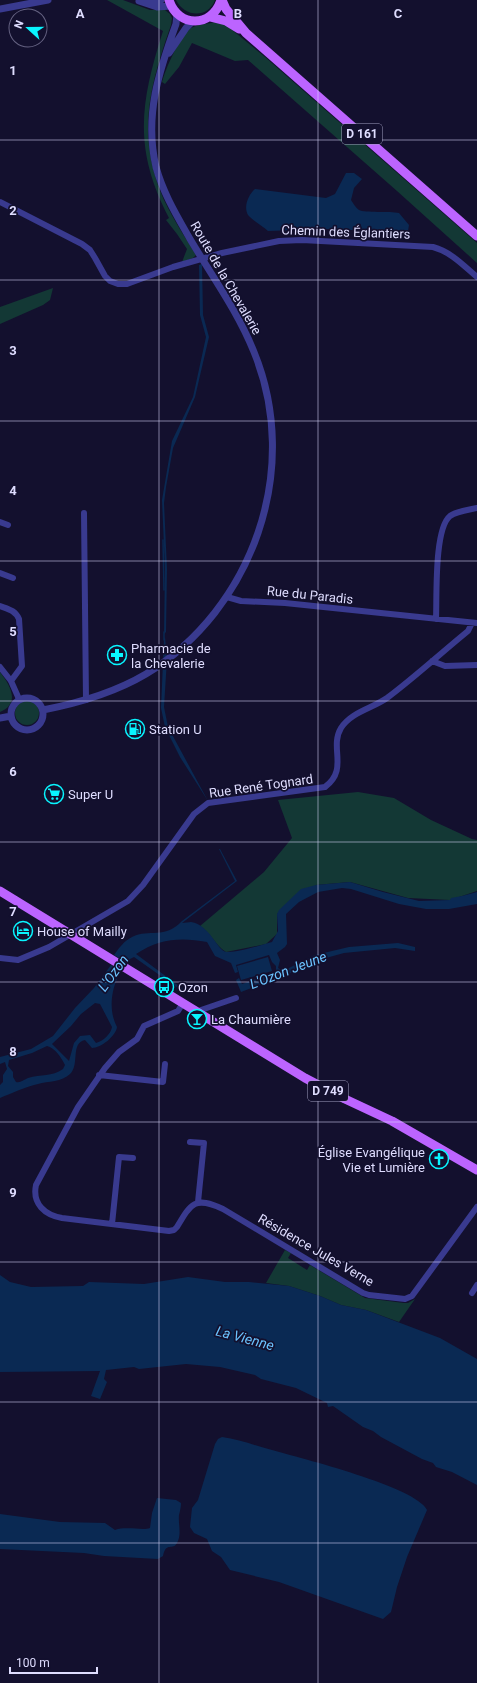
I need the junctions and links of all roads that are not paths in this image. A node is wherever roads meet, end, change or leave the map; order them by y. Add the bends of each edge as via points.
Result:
1 (48, 0) edge
2 (162, 0) edge
3 (222, 0) edge
4 (137, 1) edge
5 (170, 3) edge
6 (0, 9) edge
7 (177, 14) junction
8 (210, 17) junction
9 (193, 21) junction
10 (246, 33) junction
11 (164, 62) junction
12 (0, 202) edge
13 (477, 236) edge
14 (202, 259) junction
15 (477, 277) edge
16 (477, 508) edge
17 (84, 513) dead end
18 (0, 522) edge
19 (8, 525) dead end
20 (0, 573) edge
21 (13, 578) dead end
22 (227, 597) junction
23 (0, 606) edge
24 (436, 619) junction
25 (474, 623) edge
26 (432, 661) junction
27 (477, 665) edge
28 (0, 667) edge
29 (11, 681) junction
30 (19, 700) junction
31 (86, 700) junction
32 (43, 710) junction
33 (11, 716) junction
34 (0, 718) edge
35 (0, 891) edge
36 (71, 935) junction
37 (0, 958) edge
38 (236, 998) dead end
39 (183, 1003) junction
40 (199, 1013) junction
41 (165, 1064) dead end
42 (99, 1075) junction
43 (190, 1142) dead end
44 (133, 1158) dead end
45 (477, 1170) edge
46 (198, 1202) junction
47 (477, 1206) edge
48 (112, 1224) junction
49 (477, 1284) edge
50 (472, 1293) dead end

1 - 6 street
2 - 4 street
3 - 8 main road
3 - 10 main road, D 161 via 226,9
4 - 5 street via 157,7
5 - 7 main road
7 - 9 main road
7 - 11 street, Route de la Chevalerie
8 - 9 main road
8 - 10 main road, D 161 via 226,21
9 - 11 street, Route de la Chevalerie
10 - 13 main road, D 161
11 - 14 street, Route de la Chevalerie via 155,89 152,114 152,141 156,166 169,202
12 - 14 street, Chemin des Églantiers via 82,244 90,250 105,276 118,284 127,284 173,266
14 - 15 street, Chemin des Églantiers via 279,241 417,245 444,250
14 - 22 street, Route de la Chevalerie via 243,328 255,354 265,384 272,429 271,475 264,515 251,554
16 - 24 street via 455,514 442,527
17 - 31 street
18 - 19 street
20 - 21 street
22 - 24 street, Rue du Paradis via 241,601 285,603
22 - 31 street via 198,632 165,661 129,683
23 - 29 street via 17,614 19,619 22,666
24 - 25 street, Rue du Paradis
25 - 26 street, Rue René Tognard
26 - 27 street via 445,666
26 - 36 street, Rue René Tognard via 386,699 353,717 341,728 338,736 336,774 332,782 316,789 208,803 194,814 136,894
28 - 29 street
29 - 30 street
30 - 32 street via 29,697 39,702
30 - 33 street via 14,704
31 - 32 street
32 - 33 street via 42,720 33,729 21,729 16,726
33 - 34 street
35 - 36 main road, D 749
36 - 37 street via 23,959
36 - 39 main road, D 749
38 - 40 street via 201,1010
39 - 40 main road, D 749
39 - 42 street via 178,1011 144,1026 136,1039 119,1052
40 - 45 main road, D 749 via 305,1078 392,1121
41 - 42 street via 163,1082
42 - 48 street via 56,1146 35,1190 40,1207 48,1215
43 - 46 street via 204,1143
44 - 48 street via 119,1157
46 - 47 street, Résidence Jules Verne via 223,1209 363,1293 405,1299 412,1296
46 - 48 street via 191,1205 174,1230
49 - 50 street

